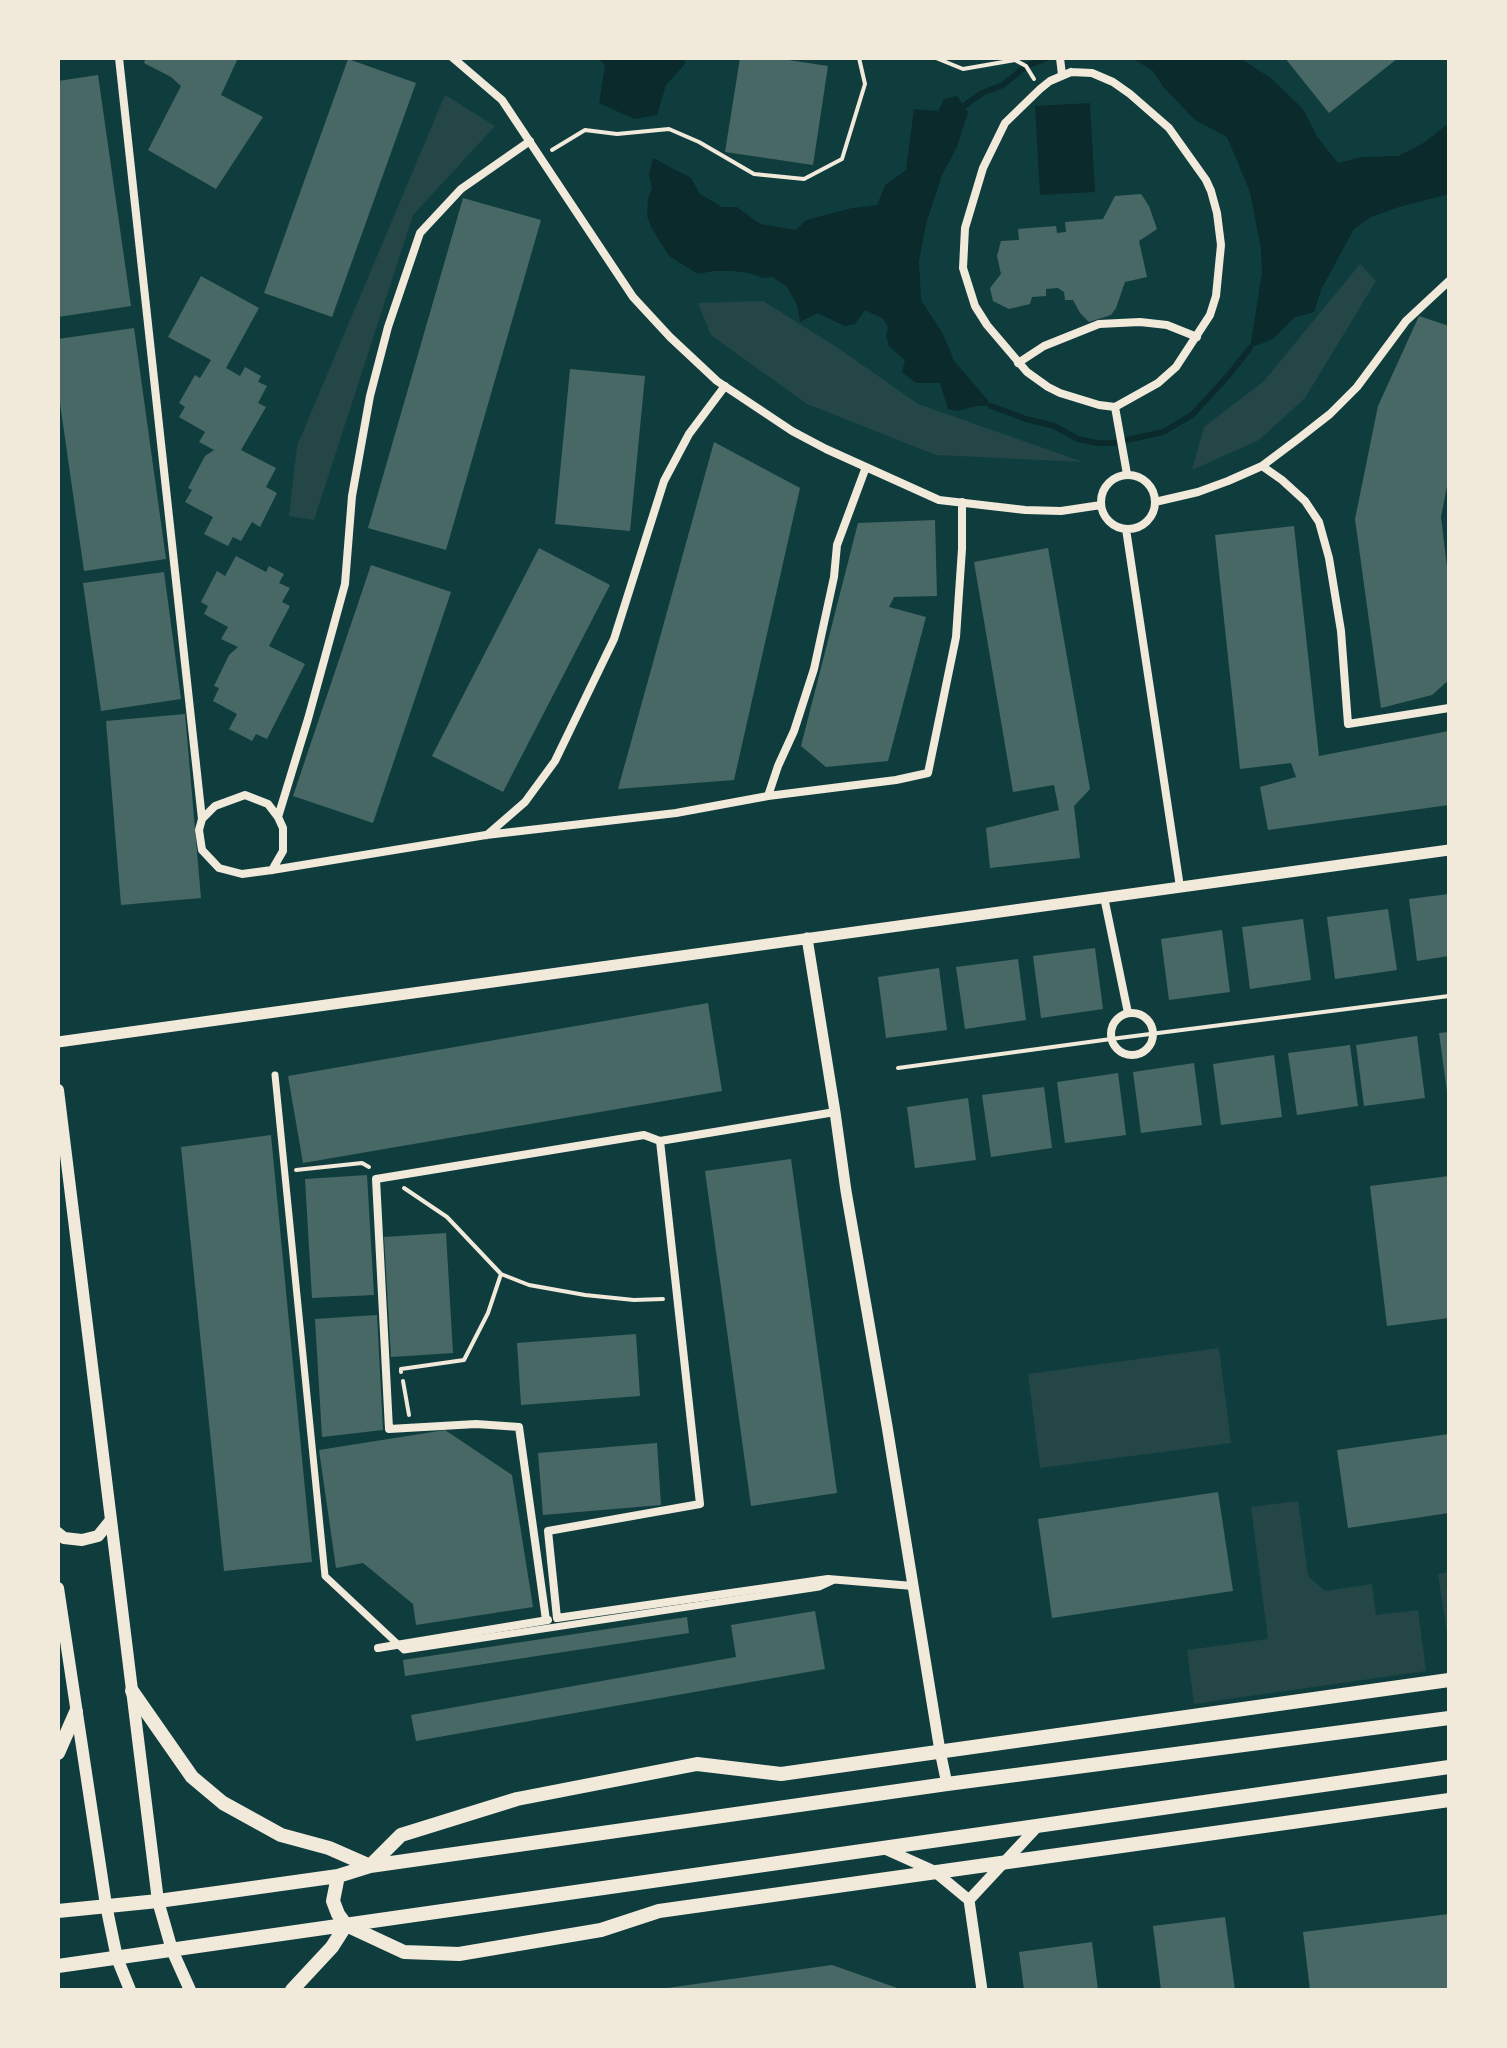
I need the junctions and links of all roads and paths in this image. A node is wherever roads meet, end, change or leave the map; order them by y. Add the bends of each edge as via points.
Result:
1 (119, 58) edge
2 (453, 58) edge
3 (859, 58) edge
4 (936, 58) edge
5 (1060, 58) edge
6 (1062, 75) junction
7 (1040, 89) junction
8 (530, 141) junction
9 (541, 158) junction
10 (1449, 281) edge
11 (1197, 337) junction
12 (1018, 363) junction
13 (725, 386) junction
14 (1115, 407) junction
15 (1262, 466) junction
16 (866, 467) junction
17 (1127, 474) junction
18 (962, 502) junction
19 (1155, 502) junction
20 (1101, 505) junction
21 (1126, 529) junction
22 (1449, 708) edge
23 (768, 796) junction
24 (278, 817) junction
25 (202, 819) junction
26 (486, 835) junction
27 (1449, 850) edge
28 (272, 870) junction
29 (1180, 887) junction
30 (1104, 897) junction
31 (807, 938) junction
32 (1449, 996) edge
33 (1128, 1013) junction
34 (1111, 1039) junction
35 (58, 1042) edge
36 (898, 1068) dead end
37 (275, 1075) dead end
38 (58, 1090) edge
39 (835, 1112) junction
40 (660, 1141) junction
41 (284, 1172) junction
42 (387, 1177) junction
43 (501, 1274) junction
44 (677, 1299) junction
45 (410, 1419) dead end
46 (111, 1520) junction
47 (58, 1533) edge
48 (834, 1580) junction
49 (913, 1586) junction
50 (58, 1588) edge
51 (557, 1618) junction
52 (546, 1620) junction
53 (398, 1644) junction
54 (378, 1648) dead end
55 (1449, 1680) edge
56 (132, 1691) junction
57 (76, 1712) junction
58 (1449, 1718) edge
59 (64, 1728) edge
60 (940, 1751) junction
61 (58, 1753) edge
62 (1449, 1767) edge
63 (947, 1784) junction
64 (1449, 1800) edge
65 (1037, 1827) junction
66 (885, 1849) junction
67 (1003, 1861) junction
68 (370, 1866) junction
69 (934, 1871) junction
70 (338, 1876) junction
71 (969, 1900) junction
72 (158, 1901) junction
73 (106, 1905) junction
74 (58, 1911) edge
75 (346, 1925) junction
76 (172, 1950) junction
77 (117, 1958) junction
78 (58, 1966) edge
79 (130, 1990) edge
80 (190, 1990) edge
81 (292, 1990) edge
82 (982, 1990) edge

1 - 25 street
2 - 8 street via 502,100
3 - 9 path via 865,84 842,159 804,179 754,174 669,129 617,134 585,130
4 - 7 path via 963,69 1015,60 1026,66
5 - 6 street
6 - 7 street
6 - 11 street via 1092,73 1130,94 1169,128 1206,180 1221,245 1216,296
7 - 12 street via 1005,123 983,168 965,228 963,268 975,306
8 - 9 street
8 - 24 street via 461,189 420,233 370,396 352,496 345,584
9 - 13 street via 633,297
10 - 15 street via 1406,321 1330,414
11 - 12 street via 1167,325 1099,324 1044,346
11 - 14 street via 1158,383
12 - 14 street via 1060,393
13 - 16 street via 792,431
13 - 26 street via 689,434 664,481 614,639 555,761 525,802
14 - 17 street
15 - 19 street via 1213,487
15 - 22 street via 1305,501 1319,522 1341,631 1348,724
16 - 18 street via 939,500
16 - 23 street via 837,545 814,669
17 - 19 street via 1150,485
17 - 20 street via 1105,487
18 - 20 street via 1061,511
18 - 23 street via 956,637 928,773
19 - 21 street via 1150,518
20 - 21 street via 1109,522
21 - 29 street
23 - 26 street via 676,813
24 - 25 street via 268,804 245,795 215,806
24 - 28 street via 283,851
25 - 28 street via 202,850 219,868 242,874
26 - 28 street
27 - 29 street
29 - 30 street
30 - 31 street
30 - 33 street
31 - 35 street
31 - 39 street
32 - 34 path
33 - 34 street via 1112,1025
33 - 34 street via 1142,1015 1151,1025 1150,1045 1139,1054 1125,1054
34 - 36 path
37 - 41 street
38 - 46 main road
39 - 40 street
39 - 49 street
40 - 42 street via 644,1135
40 - 44 street
41 - 42 path via 362,1163
41 - 53 street via 325,1576
42 - 43 path via 447,1217
42 - 52 street via 376,1179 389,1429 519,1427
43 - 44 path via 585,1295
43 - 45 path via 464,1360 401,1369
44 - 51 street via 700,1504 548,1531
46 - 47 main road via 98,1536 82,1540
46 - 56 main road
48 - 49 street
48 - 51 street
48 - 53 street via 819,1587 404,1650
49 - 60 street
50 - 57 main road
51 - 52 street
52 - 53 street
53 - 54 street
55 - 60 main road
56 - 68 main road via 192,1777 223,1803 281,1835
56 - 72 main road
57 - 59 main road
57 - 73 main road
58 - 63 main road
59 - 61 main road
60 - 63 street
60 - 68 main road via 781,1774 697,1764 517,1799 401,1835
62 - 65 main road
63 - 68 main road
64 - 67 main road
65 - 66 main road
65 - 67 street
66 - 69 street
66 - 75 main road
67 - 69 main road
67 - 71 street
68 - 70 main road
69 - 71 street
69 - 75 main road via 659,1911 601,1930 459,1954 404,1952
70 - 72 main road
70 - 75 main road via 333,1901
71 - 82 street
72 - 73 main road
72 - 76 main road
73 - 74 main road
73 - 77 main road
75 - 76 main road
75 - 81 main road
76 - 77 main road
76 - 80 main road
77 - 78 main road
77 - 79 main road

